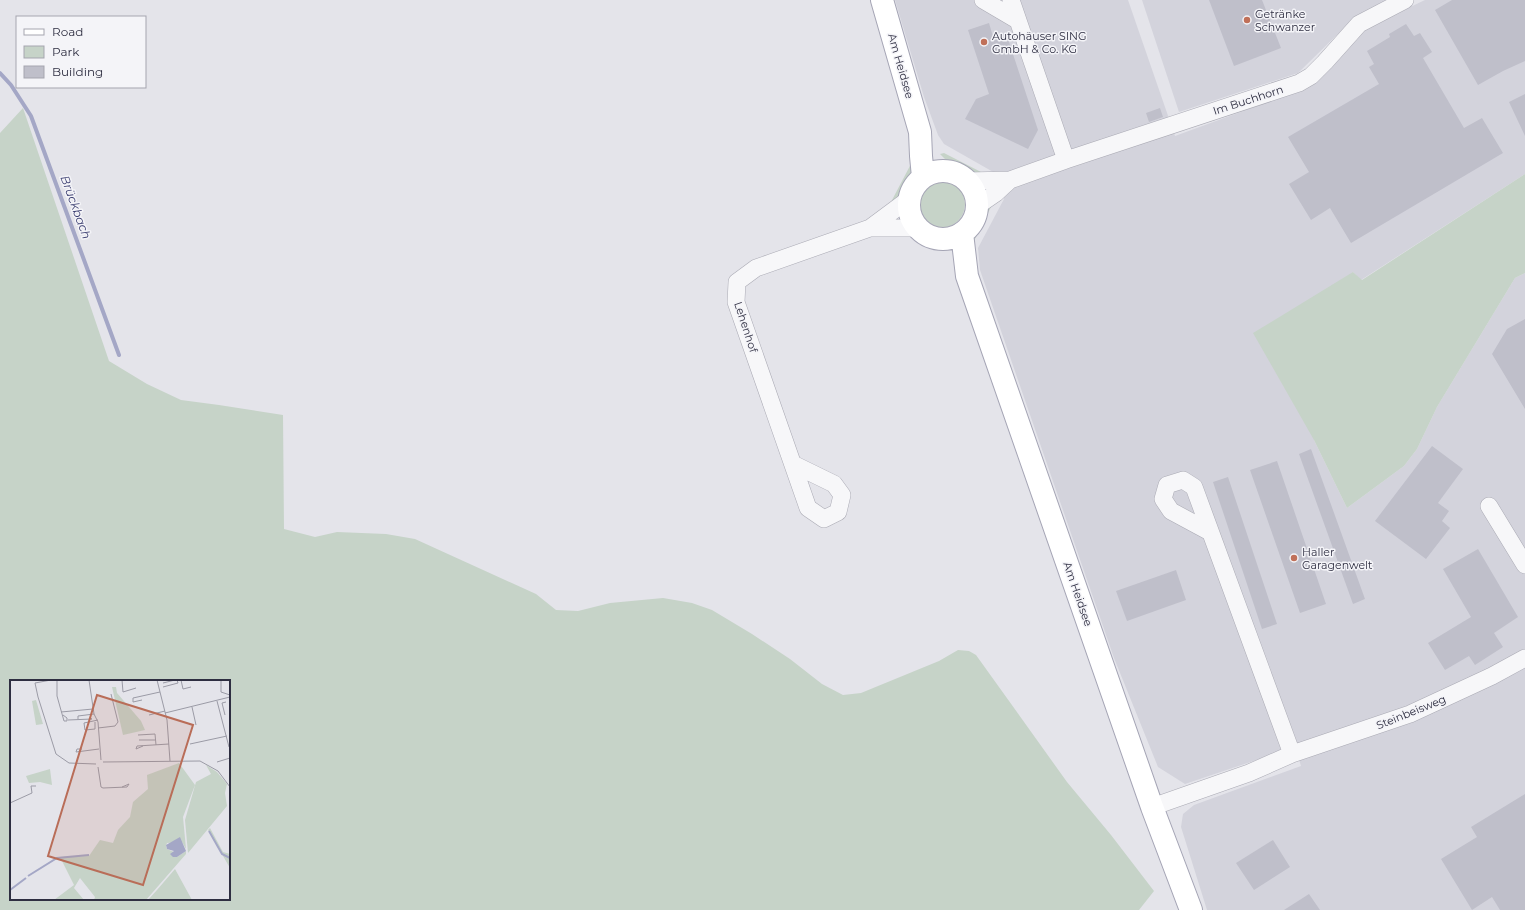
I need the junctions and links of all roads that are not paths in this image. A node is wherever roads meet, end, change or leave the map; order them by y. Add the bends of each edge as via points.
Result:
1 (882, 0) edge
2 (983, 0) edge
3 (1011, 0) edge
4 (1406, 0) edge
5 (1017, 20) junction
6 (920, 132) junction
7 (1066, 160) junction
8 (944, 171) junction
9 (923, 177) junction
10 (967, 180) junction
11 (1010, 180) junction
12 (909, 199) junction
13 (977, 206) junction
14 (870, 228) junction
15 (918, 228) junction
16 (962, 233) junction
17 (939, 238) junction
18 (967, 276) junction
19 (793, 464) dead end
20 (1489, 506) dead end
21 (1210, 532) dead end
22 (1525, 565) edge
23 (1525, 658) edge
24 (1292, 754) junction
25 (1152, 808) junction
26 (1191, 910) edge

1 - 6 main road, Am Heidsee
2 - 5 street
3 - 5 street
4 - 7 street, Im Buchhorn via 1359,24 1310,76 1299,83
5 - 7 street
6 - 8 main road, Am Heidsee
6 - 9 main road, Am Heidsee
7 - 11 street, Im Buchhorn
8 - 9 main road via 935,171
8 - 10 main road
9 - 12 main road via 914,186
10 - 11 street, Im Buchhorn
10 - 13 main road via 975,195
11 - 13 street, Im Buchhorn
12 - 14 street, Lehenhof
12 - 15 main road via 910,215
13 - 16 main road via 970,226
14 - 15 street, Lehenhof
14 - 19 street, Lehenhof via 756,268 737,282 736,302
15 - 17 main road via 928,235
16 - 17 main road via 952,238
16 - 18 main road, Am Heidsee
17 - 18 main road, Am Heidsee
18 - 25 main road, Am Heidsee
20 - 22 street
21 - 24 street
23 - 24 street, Steinbeisweg via 1410,714
24 - 25 street, Steinbeisweg via 1249,773
25 - 26 main road, Am Heidsee

